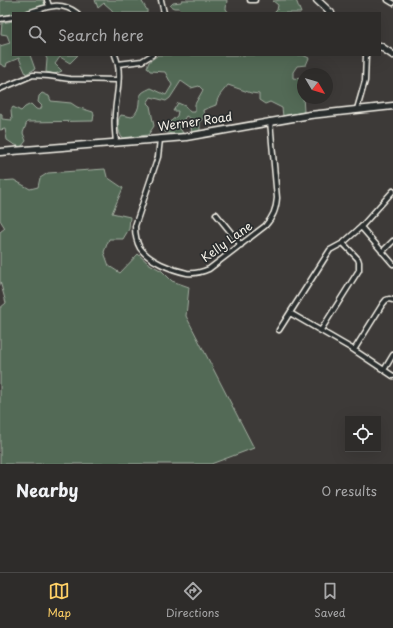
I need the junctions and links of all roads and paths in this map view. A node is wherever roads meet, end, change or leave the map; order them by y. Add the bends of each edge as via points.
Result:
1 (47, 0) edge
2 (162, 0) edge
3 (250, 0) edge
4 (255, 0) edge
5 (317, 0) edge
6 (388, 0) edge
7 (393, 3) edge
8 (49, 6) junction
9 (31, 12) edge
10 (75, 12) edge
11 (164, 12) edge
12 (330, 12) edge
13 (12, 17) edge
14 (0, 18) edge
15 (381, 47) edge
16 (393, 55) edge
17 (115, 56) edge
18 (150, 56) edge
19 (366, 56) edge
20 (118, 64) junction
21 (118, 80) junction
22 (0, 89) edge
23 (393, 106) edge
24 (358, 109) junction
25 (270, 121) junction
26 (160, 139) junction
27 (116, 142) junction
28 (0, 152) edge
29 (393, 191) edge
30 (216, 214) dead end
31 (361, 227) junction
32 (393, 241) edge
33 (343, 243) junction
34 (241, 244) junction
35 (382, 252) junction
36 (393, 264) edge
37 (393, 300) edge
38 (290, 313) junction
39 (279, 330) dead end
40 (321, 330) junction
41 (354, 350) junction
42 (393, 355) edge
43 (384, 370) junction
44 (393, 376) edge

1 - 8 street
2 - 11 street
3 - 4 street
5 - 12 street
6 - 7 street
8 - 9 street
8 - 10 street via 65,6
13 - 14 street
15 - 16 street
17 - 20 street
18 - 20 street via 142,61
19 - 24 street via 365,81
20 - 21 street
21 - 22 street via 33,75
21 - 27 street
23 - 24 street, Werner Road
24 - 25 street, Werner Road
25 - 26 street, Werner Road via 186,137
25 - 34 street, Kelly Lane via 276,208 273,217 265,226
26 - 27 street, Werner Road
26 - 34 street, Kelly Lane via 158,157 135,226 140,248 160,263 188,273 209,269
27 - 28 street, Werner Road
29 - 31 street
30 - 34 street
31 - 33 street
31 - 35 street
32 - 35 street
33 - 38 street via 325,256
33 - 40 street via 359,262 359,270
35 - 36 street
37 - 41 street via 389,299 382,305
38 - 39 street
38 - 40 street
40 - 41 street
41 - 43 street
42 - 43 street
43 - 44 street

